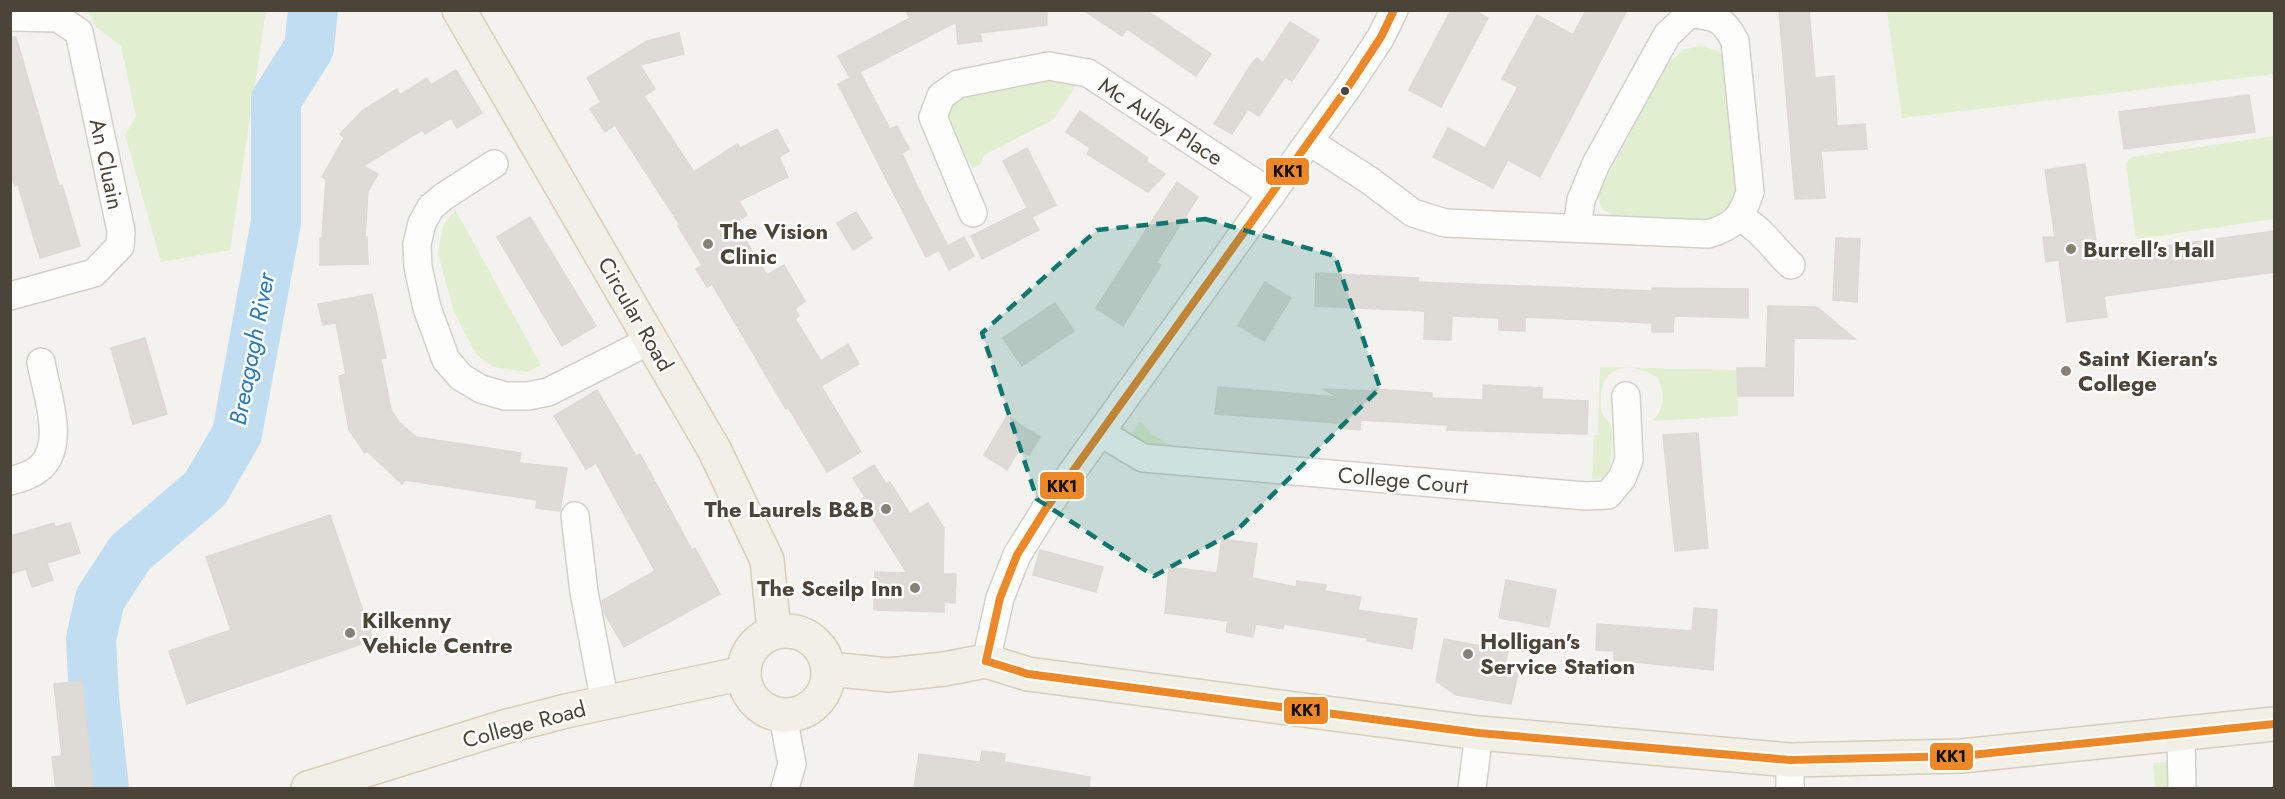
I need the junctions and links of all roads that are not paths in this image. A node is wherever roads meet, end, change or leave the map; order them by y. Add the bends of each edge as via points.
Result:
1 (459, 10) edge
2 (1395, 10) edge
3 (10, 17) edge
4 (1310, 142) junction
5 (494, 164) dead end
6 (1272, 194) junction
7 (973, 213) dead end
8 (1739, 217) junction
9 (1577, 227) junction
10 (1791, 265) dead end
11 (10, 296) edge
12 (651, 340) junction
13 (41, 362) dead end
14 (1626, 396) dead end
15 (1101, 433) junction
16 (10, 481) edge
17 (575, 516) dead end
18 (774, 632) junction
19 (986, 661) junction
20 (829, 669) junction
21 (744, 673) junction
22 (605, 703) junction
23 (783, 716) junction
24 (2274, 724) edge
25 (1479, 733) junction
26 (2181, 734) junction
27 (1790, 774) edge
28 (308, 789) edge
29 (785, 789) edge
30 (1472, 789) edge
31 (2182, 789) edge

1 - 12 main road, Circular Road
2 - 4 street
3 - 11 street, An Cluain via 58,18 79,32 122,231 120,246 94,273
4 - 6 street
4 - 9 street via 1413,213 1445,223
5 - 12 street via 431,207 417,244 427,308 446,360 461,377 481,389 505,396 528,396 548,392
6 - 7 street, Mc Auley Place via 1088,74 1049,66 958,84 930,96 933,117
6 - 15 street
8 - 9 street via 1726,229 1708,234
8 - 9 street via 1750,192 1735,41 1727,26 1710,15 1689,14 1667,35 1596,164 1581,200
8 - 10 street via 1758,228
12 - 18 main road, Circular Road via 715,451 767,560
13 - 16 street via 53,443 40,467
14 - 15 street, College Court via 1629,460 1622,478 1608,495 1143,458
15 - 19 street via 1017,555 1000,598
17 - 22 street via 584,592
18 - 20 main road via 794,631 811,638 825,655
18 - 21 main road via 758,642 747,657
19 - 20 main road via 889,675
19 - 25 main road via 1028,674
20 - 23 main road via 825,691 815,705 802,713
21 - 22 main road, College Road
21 - 23 main road via 748,692 761,708
22 - 28 main road, College Road via 466,738
23 - 29 street via 792,764
24 - 26 main road
25 - 27 main road
25 - 30 street
26 - 27 main road
26 - 31 street

